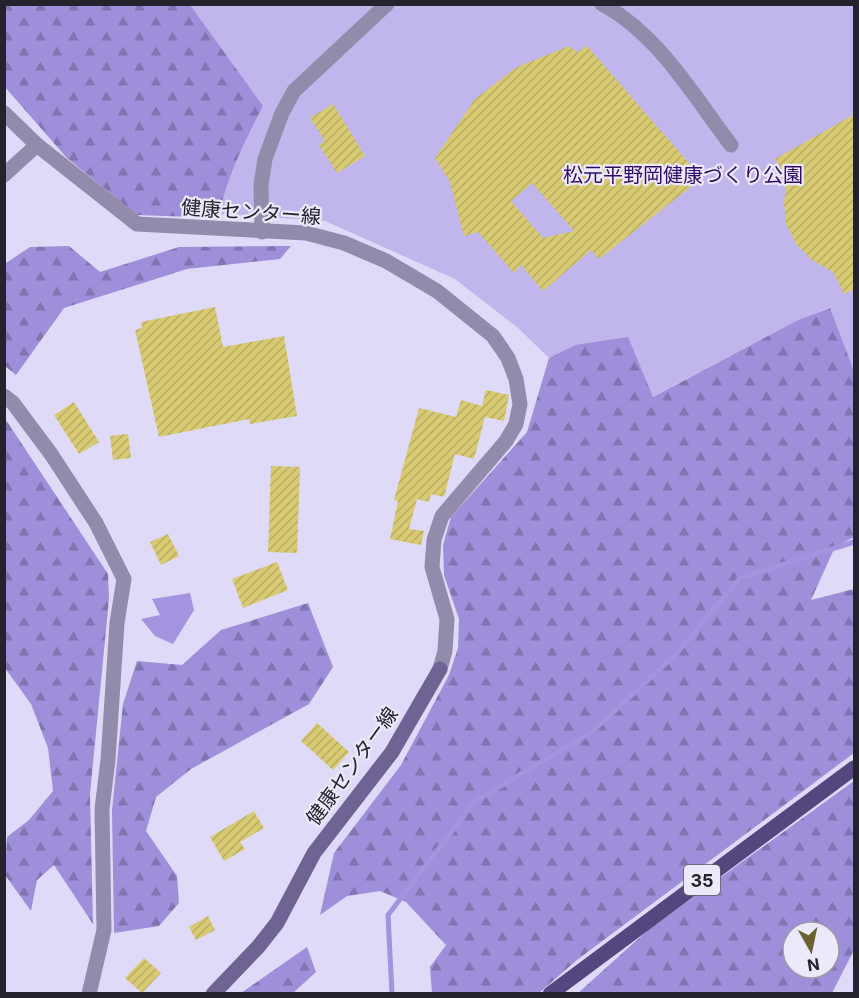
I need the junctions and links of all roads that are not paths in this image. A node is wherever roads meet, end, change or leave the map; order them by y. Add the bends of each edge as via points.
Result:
1 (387, 4) edge
2 (602, 4) edge
3 (4, 113) edge
4 (731, 145) dead end
5 (37, 146) junction
6 (4, 175) edge
7 (262, 232) junction
8 (4, 396) edge
9 (855, 768) edge
10 (88, 993) edge
11 (213, 993) edge
12 (550, 993) edge

1 - 7 street via 294,91 265,159
2 - 4 street via 620,14 657,48
3 - 5 street, 健康センター線
5 - 6 street
5 - 7 street, 健康センター線 via 137,224
7 - 11 street, 健康センター線 via 306,233 344,243 386,261 437,291 493,336 508,358 520,404 516,424 506,441 442,516 434,540 432,567 447,619 440,669 392,752 314,853 278,923
8 - 10 street via 51,454 96,523 124,579 102,809 104,930
9 - 12 main road, 35

